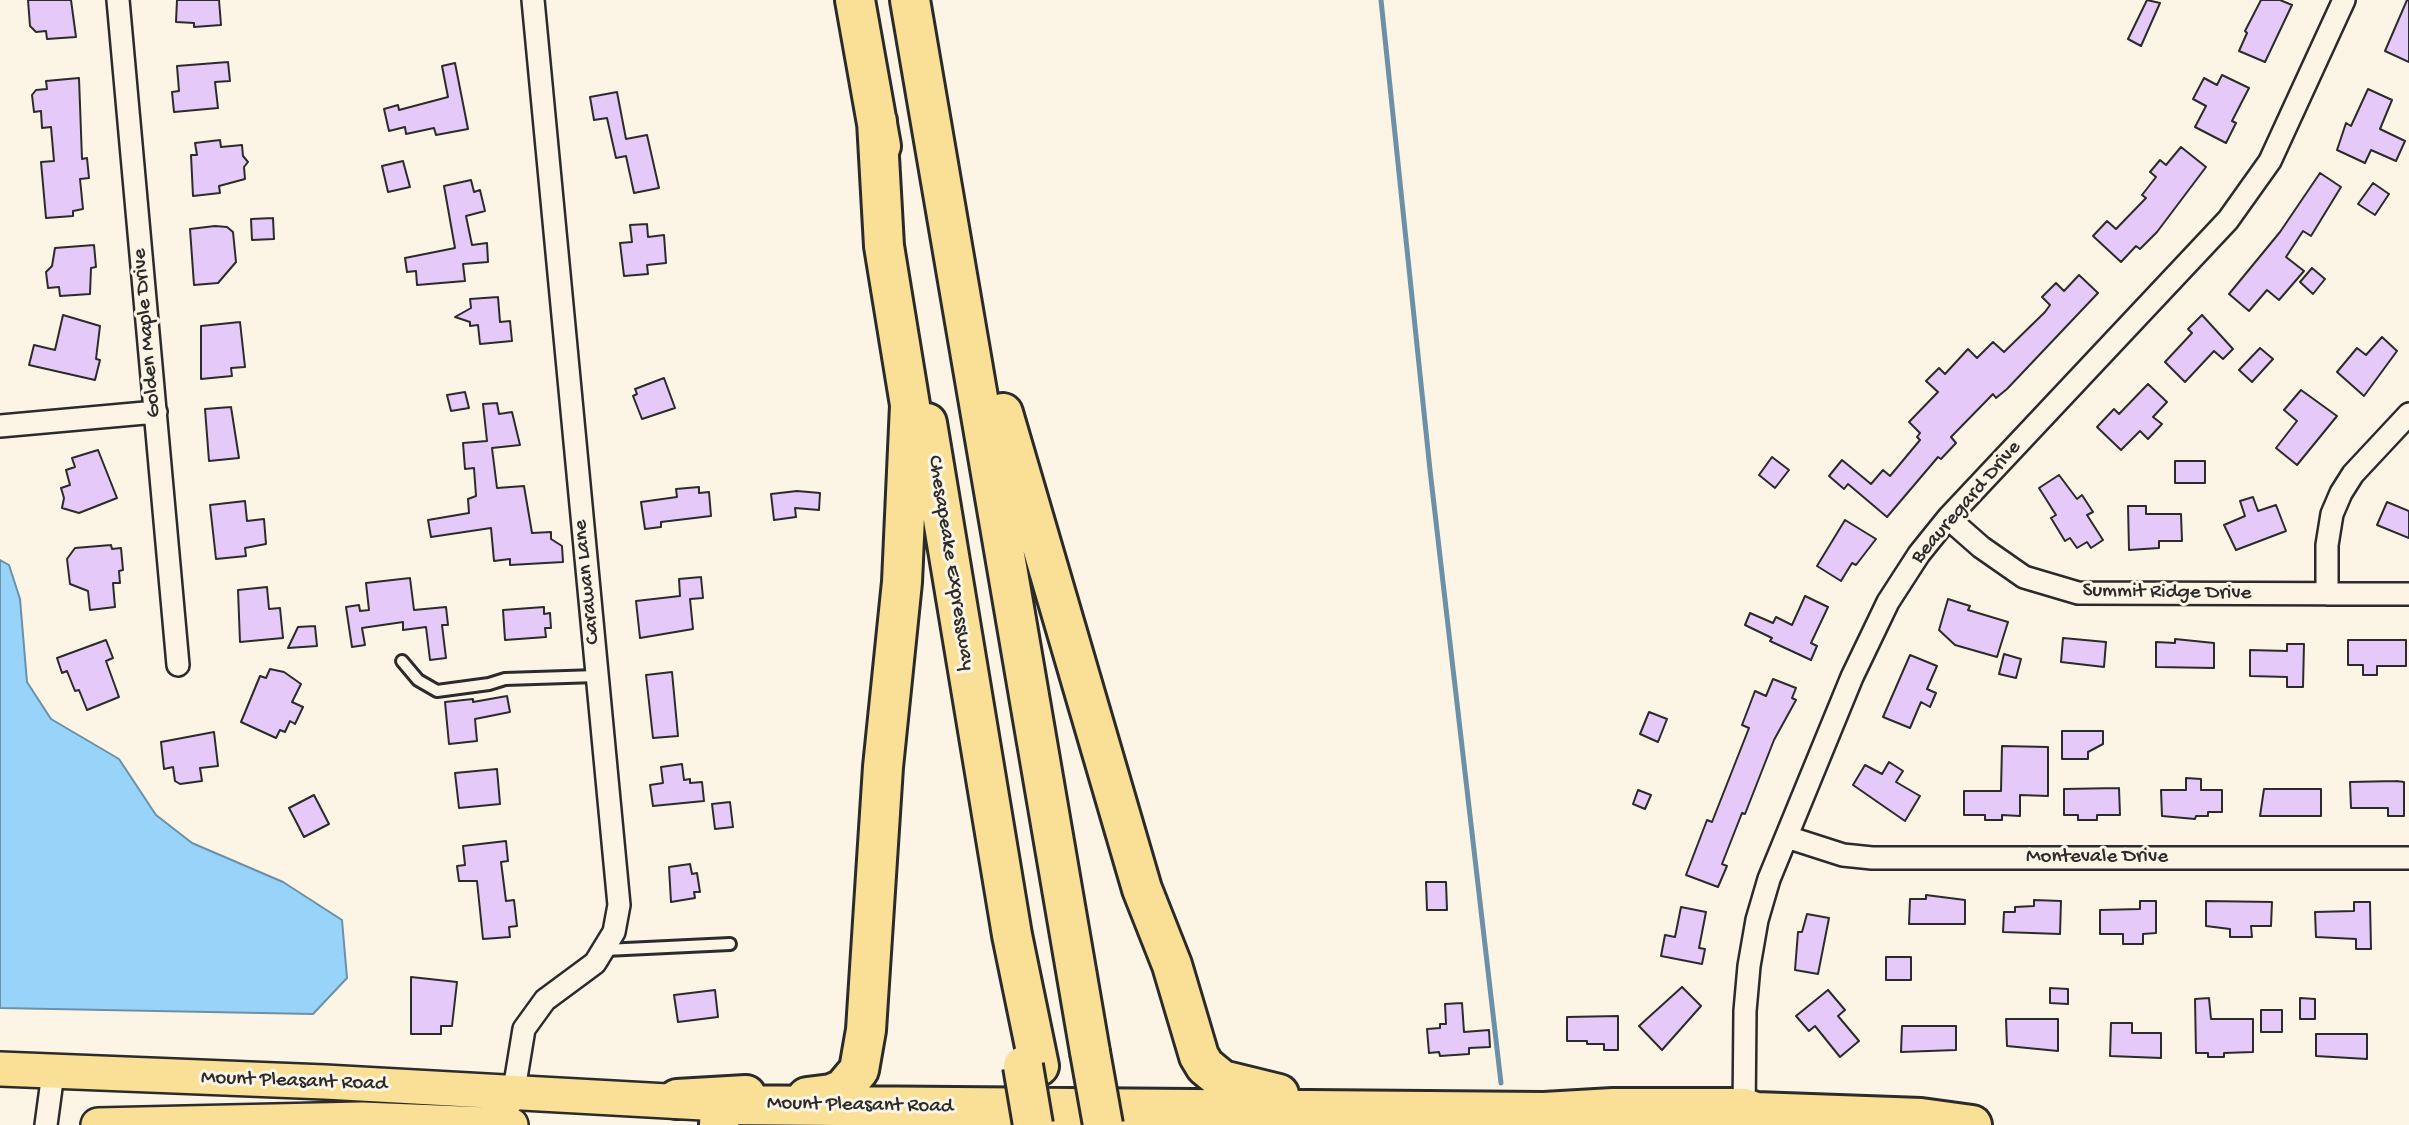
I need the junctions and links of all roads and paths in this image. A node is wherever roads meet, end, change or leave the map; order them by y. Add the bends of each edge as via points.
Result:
1 (118, 0) edge
2 (533, 0) edge
3 (855, 0) edge
4 (910, 0) edge
5 (2344, 0) edge
6 (877, 121) junction
7 (958, 280) junction
8 (156, 412) junction
9 (2409, 414) edge
10 (0, 426) edge
11 (1948, 518) junction
12 (2327, 594) junction
13 (2409, 594) edge
14 (402, 661) dead end
15 (178, 665) dead end
16 (597, 676) junction
17 (1787, 836) junction
18 (2409, 858) edge
19 (1142, 889) junction
20 (730, 944) dead end
21 (605, 950) junction
22 (1031, 1066) junction
23 (0, 1069) edge
24 (53, 1073) junction
25 (677, 1100) junction
26 (1413, 1111) junction
27 (512, 1114) edge
28 (719, 1115) edge
29 (1206, 1117) edge
30 (1744, 1117) edge
31 (46, 1125) edge
32 (98, 1125) edge
33 (1033, 1125) edge
34 (1049, 1125) edge
35 (1103, 1125) edge
36 (1972, 1125) edge

1 - 8 street, Golden Maple Drive
2 - 16 street, Carawan Lane
3 - 6 highway, Chesapeake Expressway
4 - 7 highway
5 - 11 street, Beauregard Drive via 2270,161 2228,220
6 - 22 highway, Chesapeake Expressway
6 - 25 highway via 884,246 910,405 910,458 866,1030 859,1070 843,1089 831,1094
7 - 19 highway via 985,343
7 - 35 highway, bridge
8 - 10 street
8 - 15 street, Golden Maple Drive
9 - 12 street via 2340,493 2327,545
11 - 12 street, Summit Ridge Drive via 2017,573 2064,590
11 - 17 street, Beauregard Drive via 1919,554 1871,632
12 - 13 street, Summit Ridge Drive
14 - 16 lane via 418,680 437,691 505,679
16 - 21 street, Carawan Lane via 619,905
17 - 18 street, Montevale Drive via 1843,855 1872,858
17 - 30 street, Beauregard Drive via 1760,910 1749,966
19 - 26 highway via 1172,965 1199,1056 1218,1078 1289,1096
19 - 29 highway via 1160,969
20 - 21 lane
21 - 27 street, Carawan Lane via 531,1016 519,1045
22 - 33 highway, bridge
22 - 34 highway, Chesapeake Expressway
23 - 24 main road, Mount Pleasant Road
24 - 27 main road, Mount Pleasant Road via 326,1082
24 - 31 street
25 - 27 main road, Mount Pleasant Road
25 - 28 main road, Mount Pleasant Road
26 - 29 highway, Mount Pleasant Road
26 - 30 highway, Mount Pleasant Road
27 - 32 main road, Mount Pleasant Road
28 - 29 highway, Mount Pleasant Road
30 - 36 highway, Mount Pleasant Road via 1756,1112 1921,1118

